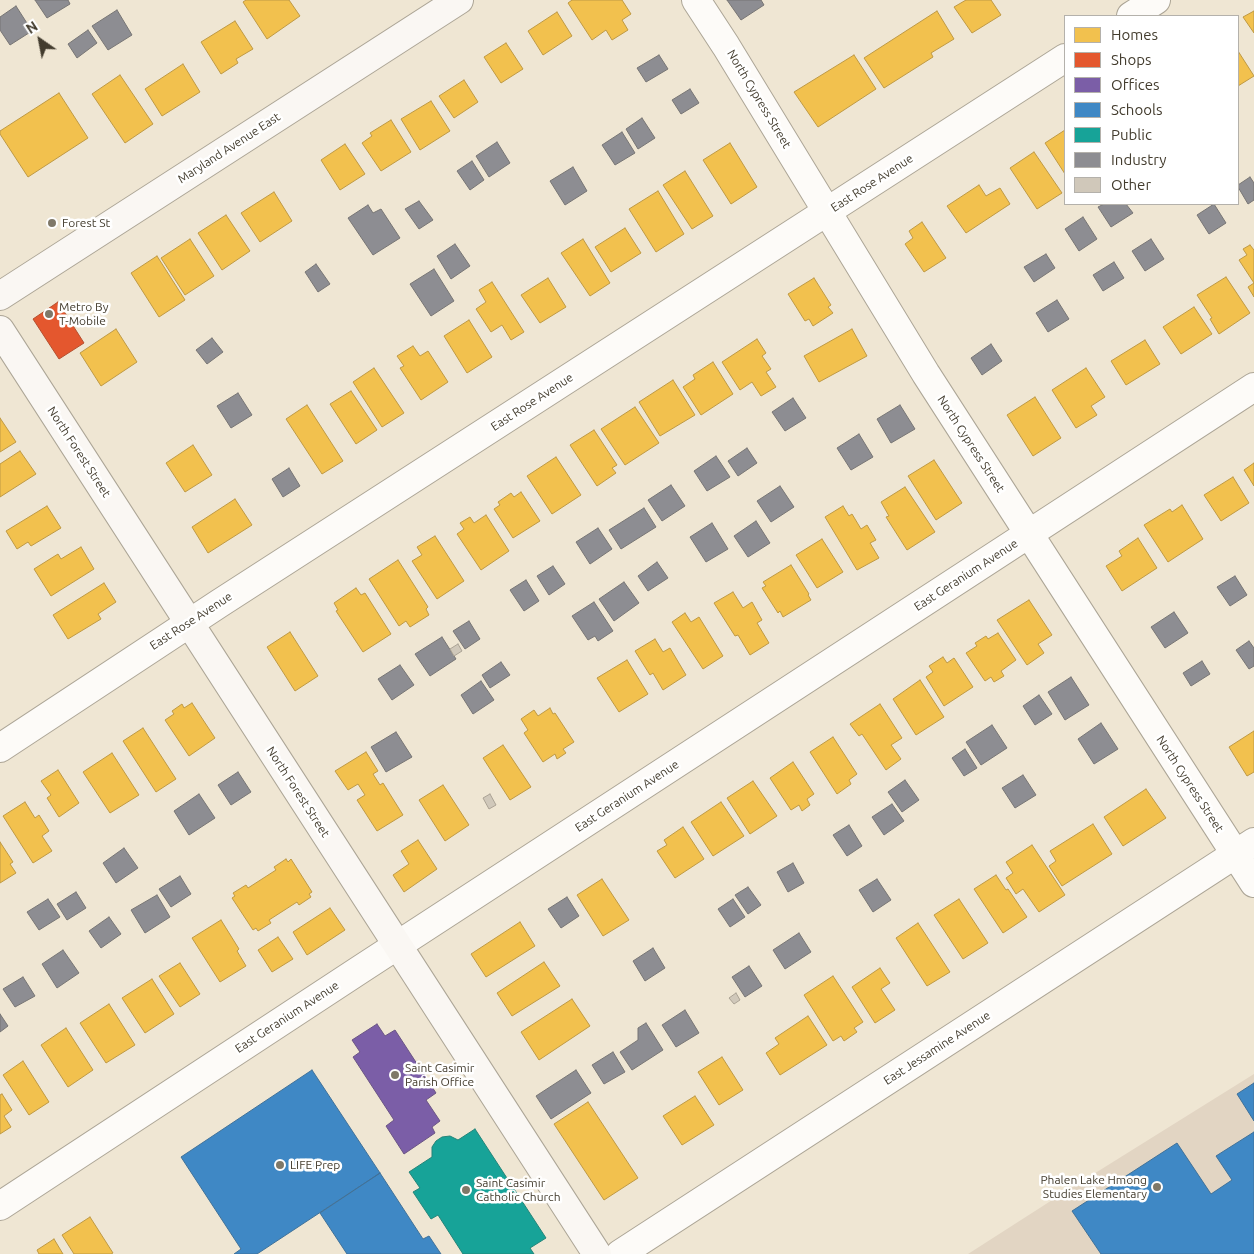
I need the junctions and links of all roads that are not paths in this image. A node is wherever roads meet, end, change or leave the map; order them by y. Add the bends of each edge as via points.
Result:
1 (459, 0) edge
2 (696, 0) edge
3 (1156, 0) edge
4 (1132, 15) edge
5 (1064, 59) edge
6 (827, 212) junction
7 (0, 296) edge
8 (0, 330) edge
9 (1254, 388) edge
10 (1029, 534) junction
11 (189, 623) junction
12 (0, 748) edge
13 (1245, 848) edge
14 (1254, 883) edge
15 (397, 945) junction
16 (0, 1206) edge
17 (597, 1254) edge
18 (620, 1254) edge

1 - 7 street, Maryland Avenue East
2 - 6 street, North Cypress Street
3 - 4 street
5 - 6 street, East Rose Avenue
6 - 10 street, North Cypress Street
6 - 11 street, East Rose Avenue
8 - 11 street, North Forest Street
9 - 10 street, East Geranium Avenue
10 - 13 street, North Cypress Street
10 - 15 street, East Geranium Avenue
11 - 12 street, East Rose Avenue
11 - 15 street, North Forest Street
13 - 14 street, North Cypress Street
13 - 18 street, East Jessamine Avenue
15 - 16 street, East Geranium Avenue
15 - 17 street, North Forest Street

